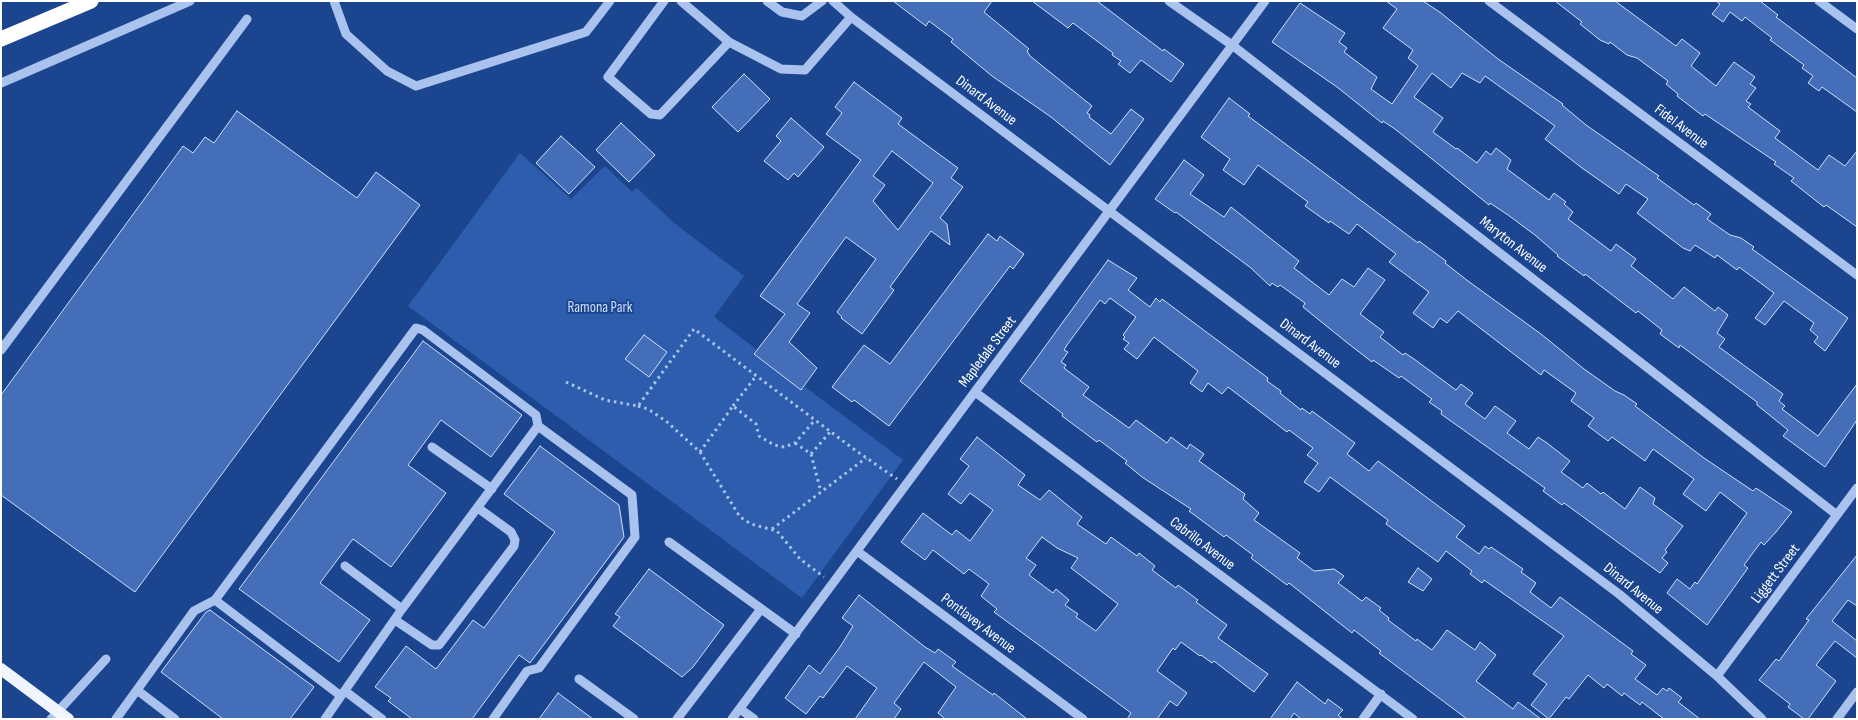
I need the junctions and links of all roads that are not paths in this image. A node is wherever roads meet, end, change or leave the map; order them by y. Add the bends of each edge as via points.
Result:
1 (91, 1) edge
2 (190, 1) edge
3 (334, 1) edge
4 (610, 1) edge
5 (664, 1) edge
6 (681, 1) edge
7 (766, 1) edge
8 (822, 1) edge
9 (833, 1) edge
10 (1169, 1) edge
11 (1265, 1) edge
12 (1489, 1) edge
13 (1819, 1) edge
14 (851, 18) junction
15 (248, 19) dead end
16 (1857, 29) edge
17 (1, 39) edge
18 (729, 42) junction
19 (1232, 45) junction
20 (1, 83) edge
21 (1110, 211) junction
22 (1857, 275) edge
23 (1, 350) edge
24 (975, 392) junction
25 (538, 426) junction
26 (432, 447) dead end
27 (1857, 488) edge
28 (492, 489) junction
29 (478, 508) junction
30 (1837, 515) junction
31 (669, 542) dead end
32 (857, 551) junction
33 (345, 566) dead end
34 (215, 600) junction
35 (402, 609) junction
36 (761, 609) junction
37 (395, 620) junction
38 (796, 634) junction
39 (106, 659) dead end
40 (1, 669) edge
41 (1717, 676) junction
42 (579, 679) dead end
43 (137, 690) junction
44 (1857, 692) edge
45 (343, 694) junction
46 (1381, 694) junction
47 (740, 709) junction
48 (54, 715) edge
49 (68, 719) edge
50 (116, 719) edge
51 (175, 719) edge
52 (325, 719) edge
53 (382, 719) edge
54 (493, 719) edge
55 (634, 719) edge
56 (677, 719) edge
57 (732, 719) edge
58 (754, 719) edge
59 (1083, 719) edge
60 (1363, 719) edge
61 (1413, 719) edge
62 (1762, 719) edge
63 (1837, 719) edge

1 - 17 highway
2 - 20 street
3 - 4 street via 346,34 387,71 416,86 586,32
5 - 18 street via 608,77 650,114 660,115
6 - 18 street
7 - 8 street via 782,12 802,16
9 - 14 street, Dinard Avenue
10 - 19 street, Maryton Avenue
11 - 19 street, Mapledale Street
12 - 22 street, Fidel Avenue
13 - 16 street
14 - 18 street via 805,70 781,69
14 - 21 street, Dinard Avenue
15 - 23 street
19 - 21 street, Mapledale Street
19 - 30 street, Maryton Avenue
21 - 24 street, Mapledale Street
21 - 41 street, Dinard Avenue via 1612,588
24 - 32 street, Mapledale Street
24 - 46 street, Cabrillo Avenue
25 - 28 street
25 - 34 street via 536,415 416,328
25 - 54 street via 632,495 635,537 539,668 527,671
26 - 28 street
27 - 30 street, Liggett Street
28 - 29 street
29 - 35 street
29 - 37 street via 511,532 515,540 514,546 480,592 439,645 432,645
30 - 41 street, Liggett Street
31 - 36 street
32 - 38 street, Mapledale Street
32 - 59 street, Pontlavey Avenue
33 - 35 street
34 - 43 street via 194,612
34 - 45 street
35 - 37 street
36 - 38 street
36 - 56 street
37 - 45 street
38 - 47 street, Mapledale Street
39 - 48 street
40 - 48 main road
41 - 62 street, Dinard Avenue
42 - 55 street
43 - 50 street
43 - 51 street
44 - 63 street
45 - 52 street
45 - 53 street
46 - 60 street
46 - 61 street, Cabrillo Avenue
47 - 57 street, Mapledale Street
47 - 58 street
48 - 49 main road

